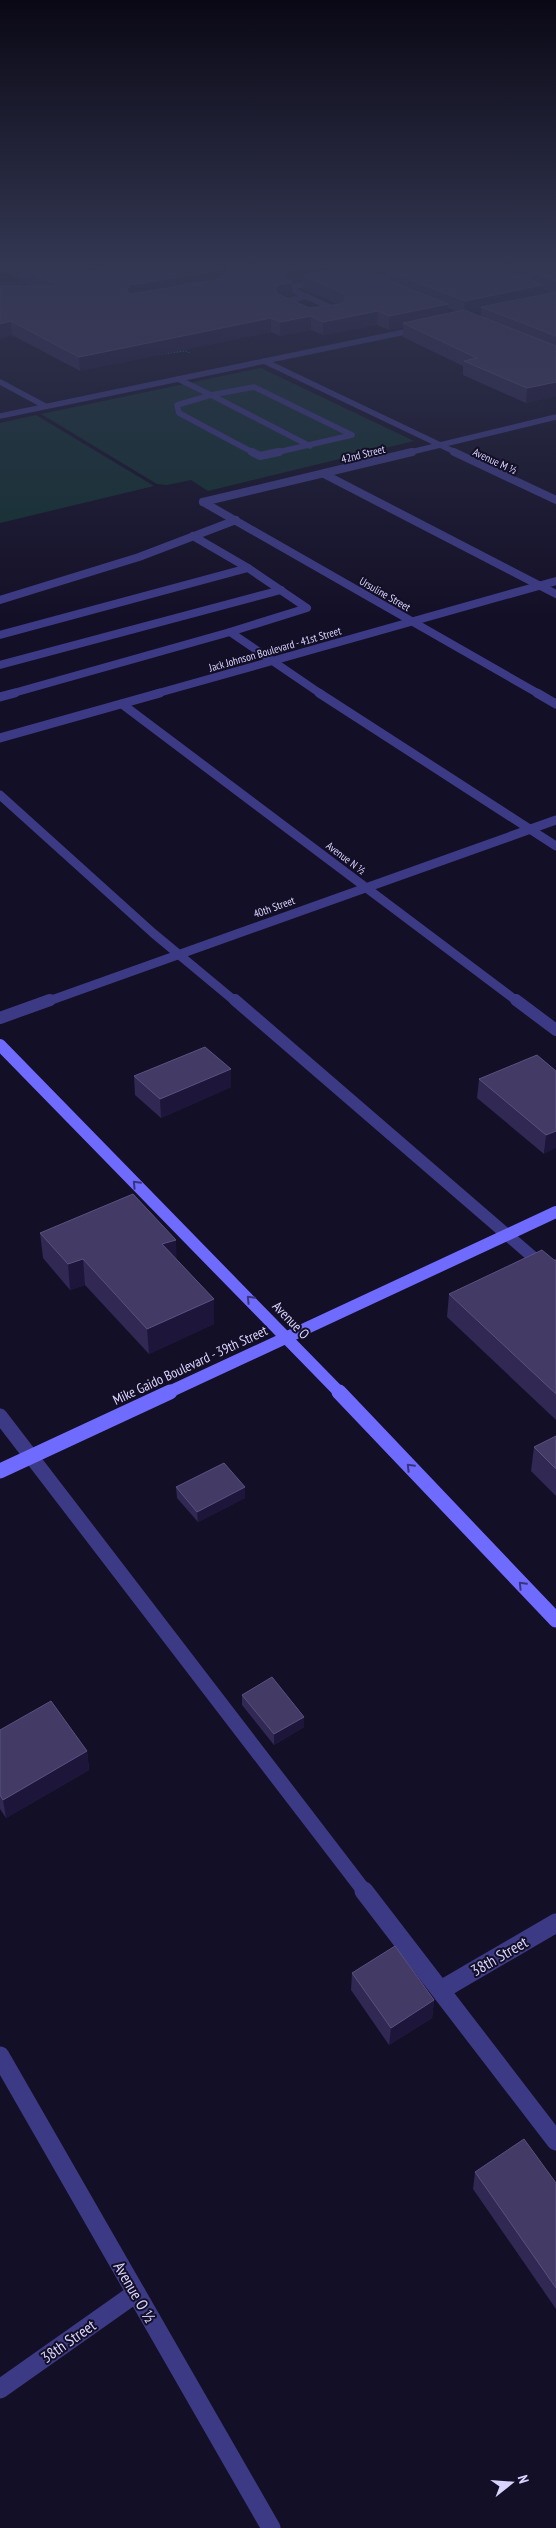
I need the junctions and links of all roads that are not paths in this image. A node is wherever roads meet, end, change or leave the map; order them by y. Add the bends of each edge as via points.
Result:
1 (168, 381) edge
2 (182, 381) edge
3 (306, 381) edge
4 (0, 382) edge
5 (211, 395) junction
6 (45, 406) junction
7 (0, 416) edge
8 (555, 419) edge
9 (439, 445) junction
10 (310, 446) junction
11 (324, 474) junction
12 (556, 500) edge
13 (203, 502) joint
14 (236, 520) junction
15 (193, 536) junction
16 (248, 568) junction
17 (556, 581) edge
18 (540, 586) junction
19 (281, 590) junction
20 (556, 594) edge
21 (0, 600) edge
22 (412, 622) junction
23 (230, 632) junction
24 (0, 635) edge
25 (271, 662) junction
26 (0, 665) edge
27 (0, 697) edge
28 (122, 704) junction
29 (556, 704) edge
30 (0, 738) edge
31 (0, 795) edge
32 (556, 820) edge
33 (531, 829) junction
34 (556, 846) edge
35 (364, 888) junction
36 (178, 954) junction
37 (0, 1018) edge
38 (556, 1030) edge
39 (0, 1045) edge
40 (556, 1212) edge
41 (509, 1235) junction
42 (556, 1277) edge
43 (287, 1338) junction
44 (0, 1416) edge
45 (31, 1457) junction
46 (0, 1471) edge
47 (556, 1620) edge
48 (556, 1923) edge
49 (441, 1990) junction
50 (0, 2056) edge
51 (556, 2141) edge
52 (136, 2293) junction
53 (0, 2389) edge
54 (271, 2528) edge

1 - 6 street
2 - 5 street
3 - 9 street, Avenue M ½
4 - 6 street
5 - 10 street
5 - 10 street via 176,405 179,413 260,456
5 - 10 street via 254,387 352,435
6 - 7 street
8 - 9 street, 42nd Street
9 - 11 street, 42nd Street
9 - 12 street, Avenue M ½
11 - 13 street, 42nd Street
11 - 18 street
13 - 14 street, Ursuline Street
14 - 15 street
14 - 22 street, Ursuline Street
15 - 16 street
15 - 21 street via 138,557
16 - 19 street
16 - 24 street
17 - 18 street, Jack Johnson Boulevard - 41st Street
18 - 20 street
18 - 22 street, Jack Johnson Boulevard - 41st Street
19 - 23 street via 308,608
19 - 26 street
22 - 25 street, Jack Johnson Boulevard - 41st Street
22 - 29 street, Ursuline Street
23 - 25 street
23 - 27 street
25 - 28 street, Jack Johnson Boulevard - 41st Street
25 - 33 street
28 - 30 street, Jack Johnson Boulevard - 41st Street
28 - 35 street, Avenue N ½
31 - 36 street
32 - 33 street, 40th Street
33 - 34 street
33 - 35 street, 40th Street
35 - 36 street, 40th Street
35 - 38 street, Avenue N ½
36 - 37 street, 40th Street
36 - 41 street
43 -> 39 main road, Avenue O
40 - 41 main road, Mike Gaido Boulevard - 39th Street
41 - 42 street
41 - 43 main road, Mike Gaido Boulevard - 39th Street
43 - 45 main road, Mike Gaido Boulevard - 39th Street
47 -> 43 main road, Avenue O
44 - 45 street
45 - 46 main road, Mike Gaido Boulevard - 39th Street
45 - 49 street
48 - 49 street, 38th Street
49 - 51 street
50 - 52 street, Avenue O ½
52 - 53 street, 38th Street
52 - 54 street, Avenue O ½

